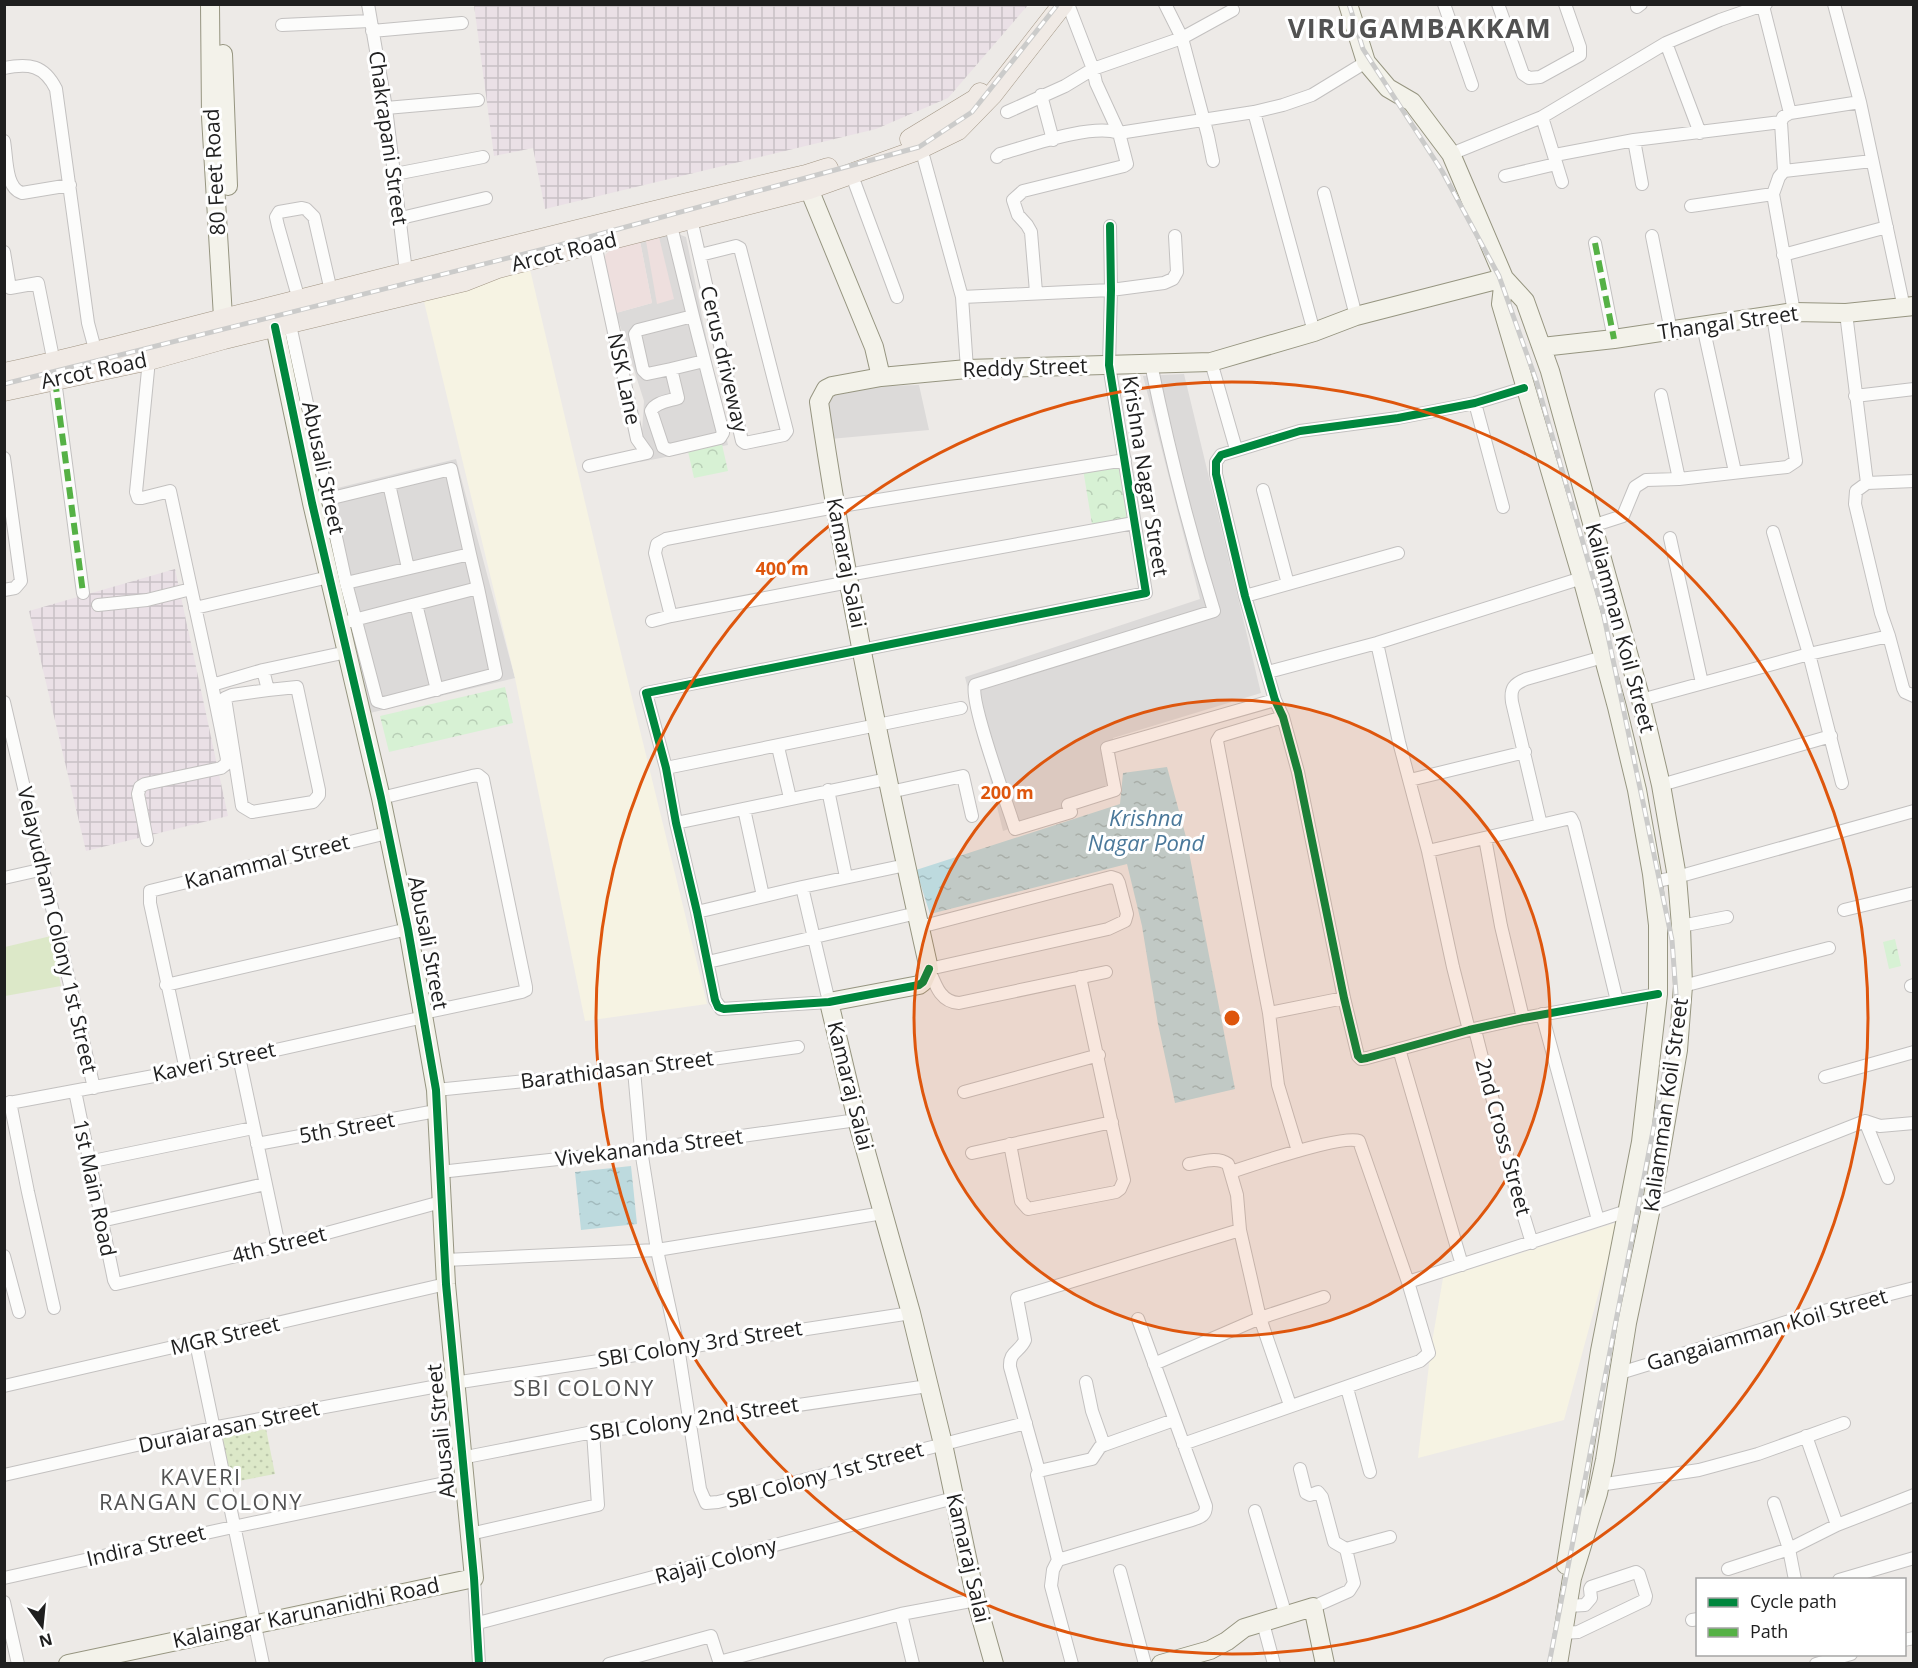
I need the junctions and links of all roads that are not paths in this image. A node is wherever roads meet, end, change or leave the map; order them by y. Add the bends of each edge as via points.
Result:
1 (210, 4) edge
2 (221, 4) edge
3 (368, 4) edge
4 (1047, 4) edge
5 (1065, 4) edge
6 (1165, 4) edge
7 (1348, 4) edge
8 (1444, 4) edge
9 (1565, 4) edge
10 (1834, 4) edge
11 (1500, 5) edge
12 (1765, 5) edge
13 (1233, 10) dead end
14 (462, 23) dead end
15 (282, 26) dead end
16 (371, 26) junction
17 (1182, 38) junction
18 (1666, 43) junction
19 (1366, 62) junction
20 (4, 68) edge
21 (1093, 69) junction
22 (1472, 85) dead end
23 (1041, 96) junction
24 (478, 100) dead end
25 (1860, 102) junction
26 (386, 108) junction
27 (1007, 112) dead end
28 (1254, 112) junction
29 (1542, 117) junction
30 (1785, 118) junction
31 (1203, 119) junction
32 (954, 123) junction
33 (1119, 133) junction
34 (1700, 133) junction
35 (1053, 140) junction
36 (4, 141) edge
37 (1634, 141) junction
38 (921, 148) junction
39 (1451, 154) junction
40 (483, 157) dead end
41 (997, 157) dead end
42 (1555, 160) junction
43 (1872, 160) junction
44 (1213, 161) dead end
45 (1784, 171) junction
46 (851, 173) junction
47 (395, 174) junction
48 (1505, 176) dead end
49 (1562, 182) dead end
50 (1642, 184) dead end
51 (70, 185) junction
52 (809, 189) junction
53 (1324, 193) dead end
54 (1773, 194) junction
55 (486, 198) dead end
56 (1691, 206) dead end
57 (401, 218) junction
58 (691, 219) junction
59 (671, 225) junction
60 (1110, 226) dead end
61 (1887, 227) junction
62 (1175, 236) dead end
63 (1652, 236) dead end
64 (1595, 243) dead end
65 (595, 244) junction
66 (4, 252) edge
67 (700, 255) junction
68 (1783, 255) junction
69 (406, 272) junction
70 (1504, 278) junction
71 (330, 287) junction
72 (7, 288) edge
73 (1111, 290) junction
74 (1036, 292) junction
75 (297, 294) junction
76 (897, 297) dead end
77 (962, 297) junction
78 (1909, 307) edge
79 (1794, 312) junction
80 (1846, 313) junction
81 (693, 316) junction
82 (1356, 316) junction
83 (1773, 316) junction
84 (228, 318) junction
85 (282, 326) junction
86 (1703, 326) junction
87 (1671, 331) junction
88 (1314, 332) junction
89 (231, 337) junction
90 (1614, 339) junction
91 (1542, 347) junction
92 (96, 353) junction
93 (149, 360) junction
94 (704, 361) junction
95 (1211, 362) junction
96 (1109, 364) junction
97 (1151, 364) junction
98 (671, 369) junction
99 (967, 369) junction
100 (54, 371) junction
101 (4, 373) edge
102 (881, 377) junction
103 (1524, 388) junction
104 (1914, 388) edge
105 (4, 391) edge
106 (1660, 395) dead end
107 (1855, 396) junction
108 (1475, 403) junction
109 (1236, 449) junction
110 (4, 458) edge
111 (1125, 460) junction
112 (589, 466) dead end
113 (1735, 472) junction
114 (1678, 479) junction
115 (1914, 481) edge
116 (1867, 483) junction
117 (389, 484) junction
118 (1263, 490) dead end
119 (328, 500) junction
120 (835, 507) junction
121 (1503, 507) dead end
122 (1134, 523) junction
123 (1592, 526) junction
124 (1773, 532) dead end
125 (1670, 538) dead end
126 (1398, 553) dead end
127 (470, 554) junction
128 (408, 568) junction
129 (329, 577) junction
130 (848, 578) junction
131 (1582, 578) junction
132 (346, 583) junction
133 (1288, 584) junction
134 (478, 588) junction
135 (191, 589) junction
136 (4, 590) edge
137 (83, 593) dead end
138 (1245, 596) junction
139 (416, 604) junction
140 (98, 605) dead end
141 (195, 608) junction
142 (670, 616) junction
143 (652, 621) dead end
144 (348, 622) junction
145 (1889, 636) junction
146 (1377, 643) junction
147 (862, 649) junction
148 (346, 652) junction
149 (1809, 654) junction
150 (1602, 657) junction
151 (263, 670) junction
152 (1268, 672) junction
153 (1702, 683) junction
154 (212, 686) junction
155 (268, 690) junction
156 (437, 690) junction
157 (1914, 696) edge
158 (1275, 700) junction
159 (1641, 700) junction
160 (4, 702) edge
161 (961, 708) dead end
162 (1283, 717) junction
163 (877, 726) junction
164 (1831, 736) junction
165 (778, 747) junction
166 (1525, 752) junction
167 (666, 768) junction
168 (1410, 780) junction
169 (1842, 783) dead end
170 (888, 785) junction
171 (1661, 785) junction
172 (828, 790) junction
173 (381, 798) junction
174 (790, 798) junction
175 (744, 809) junction
176 (1914, 811) edge
177 (972, 816) dead end
178 (676, 823) junction
179 (1541, 825) junction
180 (387, 833) junction
181 (1485, 838) junction
182 (147, 840) dead end
183 (1428, 851) junction
184 (906, 865) junction
185 (44, 868) junction
186 (846, 877) junction
187 (1677, 877) junction
188 (4, 878) edge
189 (1653, 882) junction
190 (802, 887) junction
191 (1914, 893) edge
192 (763, 896) junction
193 (1844, 910) dead end
194 (697, 912) junction
195 (1727, 917) dead end
196 (921, 922) junction
197 (1682, 926) junction
198 (408, 929) junction
199 (813, 936) junction
200 (1829, 948) dead end
201 (708, 962) junction
202 (933, 968) junction
203 (1106, 972) dead end
204 (1080, 977) junction
205 (166, 985) junction
206 (1683, 986) junction
207 (1658, 994) junction
208 (1344, 998) junction
209 (1617, 1001) junction
210 (829, 1002) junction
211 (1269, 1012) junction
212 (1542, 1014) junction
213 (423, 1015) junction
214 (1523, 1018) junction
215 (1472, 1030) junction
216 (798, 1047) dead end
217 (1399, 1049) junction
218 (1914, 1052) edge
219 (1099, 1055) junction
220 (239, 1057) junction
221 (186, 1070) junction
222 (634, 1070) junction
223 (1825, 1077) dead end
224 (94, 1088) junction
225 (436, 1090) junction
226 (75, 1091) junction
227 (964, 1092) dead end
228 (7, 1103) edge
229 (436, 1111) junction
230 (858, 1120) junction
231 (1865, 1121) junction
232 (1113, 1122) junction
233 (1914, 1123) edge
234 (253, 1128) junction
235 (257, 1144) junction
236 (1010, 1144) junction
237 (641, 1150) junction
238 (1298, 1151) junction
239 (972, 1153) dead end
240 (88, 1162) junction
241 (1189, 1164) dead end
242 (440, 1172) junction
243 (1231, 1172) junction
244 (1888, 1178) dead end
245 (265, 1184) junction
246 (441, 1202) junction
247 (1652, 1205) junction
248 (1627, 1211) junction
249 (883, 1213) junction
250 (1598, 1220) junction
251 (101, 1221) junction
252 (1240, 1230) junction
253 (1532, 1243) junction
254 (279, 1246) junction
255 (657, 1250) junction
256 (4, 1256) edge
257 (445, 1260) junction
258 (1462, 1266) junction
259 (1408, 1282) junction
260 (116, 1284) joint
261 (446, 1284) junction
262 (1914, 1288) edge
263 (1324, 1297) dead end
264 (54, 1308) dead end
265 (19, 1312) dead end
266 (911, 1313) junction
267 (1260, 1318) junction
268 (1138, 1319) dead end
269 (196, 1343) junction
270 (678, 1347) junction
271 (1154, 1364) junction
272 (1620, 1373) junction
273 (1086, 1382) dead end
274 (454, 1383) junction
275 (4, 1386) edge
276 (928, 1386) junction
277 (1347, 1388) junction
278 (1290, 1405) junction
279 (1174, 1420) junction
280 (689, 1421) junction
281 (1026, 1423) junction
282 (1844, 1423) dead end
283 (212, 1428) junction
284 (593, 1432) junction
285 (1806, 1436) junction
286 (943, 1444) junction
287 (1104, 1444) junction
288 (1183, 1444) junction
289 (461, 1458) junction
290 (1300, 1468) dead end
291 (1039, 1472) junction
292 (1370, 1472) dead end
293 (4, 1475) edge
294 (464, 1479) junction
295 (1599, 1485) junction
296 (1914, 1495) edge
297 (954, 1498) junction
298 (1774, 1503) dead end
299 (1255, 1511) dead end
300 (1837, 1525) junction
301 (233, 1527) junction
302 (470, 1534) junction
303 (1390, 1536) dead end
304 (1346, 1549) junction
305 (1789, 1549) junction
306 (1914, 1558) edge
307 (1058, 1560) junction
308 (1728, 1569) dead end
309 (1120, 1571) dead end
310 (4, 1578) edge
311 (474, 1578) junction
312 (1795, 1578) edge
313 (1846, 1578) edge
314 (976, 1600) junction
315 (4, 1602) edge
316 (1568, 1606) junction
317 (1313, 1607) junction
318 (901, 1614) junction
319 (1286, 1616) junction
320 (477, 1623) junction
321 (1263, 1623) junction
322 (256, 1624) junction
323 (1563, 1633) junction
324 (1843, 1656) edge
325 (1199, 1658) edge
326 (719, 1663) edge
327 (1817, 1663) edge
328 (18, 1664) edge
329 (68, 1664) edge
330 (263, 1664) edge
331 (479, 1664) edge
332 (609, 1664) edge
333 (913, 1664) edge
334 (994, 1664) edge
335 (1072, 1664) edge
336 (1145, 1664) edge
337 (1161, 1664) edge
338 (1274, 1664) edge
339 (1324, 1664) edge
340 (1549, 1664) edge
341 (1558, 1664) edge

1 - 84 street, 80 Feet Road via 211,117
2 - 84 street, 80 Feet Road
3 - 16 street, Chakrapani Street
4 - 32 main road, Arcot Road
5 - 21 street
5 - 32 main road, Arcot Road via 992,95
6 - 17 street
7 - 19 street, Kaliamman Koil Street
8 - 22 street
9 - 11 street via 1580,55 1533,78 1524,74
10 - 25 street
12 - 18 street
12 - 30 street
13 - 17 street
14 - 16 street
15 - 16 street
16 - 26 street, Chakrapani Street
17 - 21 street
17 - 31 street
18 - 29 street
18 - 34 street
19 - 28 street via 1312,95
19 - 39 street, Kaliamman Koil Street via 1388,88 1412,102
20 - 51 street via 34,67 54,84
21 - 23 street
21 - 33 street
23 - 27 street
23 - 35 street
24 - 26 street
25 - 30 street
25 - 43 street
26 - 47 street, Chakrapani Street
28 - 31 street
28 - 88 street
29 - 39 street
29 - 42 street
30 - 34 street
30 - 45 street
31 - 33 street
31 - 44 street
32 - 38 main road, Arcot Road
32 - 69 main road, Arcot Road via 806,176 663,207
33 - 35 street via 1101,130
33 - 74 street via 1126,166 1023,191 1013,200 1031,232
34 - 37 street
35 - 41 street
36 - 51 street via 11,185 16,191
37 - 42 street
37 - 50 street
38 - 46 main road, Arcot Road
38 - 77 street
39 - 70 street, Kaliamman Koil Street
40 - 47 street
42 - 48 street
42 - 49 street
43 - 45 street
43 - 61 street
45 - 54 street
46 - 52 main road, Arcot Road
46 - 76 street
47 - 57 street, Chakrapani Street
51 - 92 street via 88,323
52 - 58 main road, Arcot Road
52 - 102 street via 874,347
53 - 82 street
54 - 56 street
54 - 68 street
55 - 57 street
57 - 69 street, Chakrapani Street
58 - 59 main road, Arcot Road
58 - 67 street, Cerus driveway
59 - 65 main road, Arcot Road
59 - 81 street
60 - 73 street, Krishna Nagar Street
61 - 68 street
61 - 78 street
62 - 73 street via 1177,272 1173,279 1157,285
63 - 87 street
64 - 90 street
65 - 85 main road, Arcot Road
65 - 112 street, NSK Lane via 637,439 646,453
66 - 72 street
67 - 67 street, Cerus driveway via 742,441 784,435 787,431 738,247
68 - 79 street
69 - 71 main road, Arcot Road
70 - 82 street, Reddy Street
70 - 91 street, Kaliamman Koil Street via 1525,301
70 - 103 street, Kaliamman Koil Street via 1501,304
71 - 75 main road, Arcot Road
71 - 75 street via 314,217 303,208 279,212 276,218
72 - 100 street via 38,284
73 - 74 street
73 - 96 street, Krishna Nagar Street
74 - 77 street
75 - 84 main road, Arcot Road
77 - 99 street
78 - 80 street, Thangal Street
79 - 80 street, Thangal Street
79 - 83 street, Thangal Street
80 - 107 street
81 - 94 street
81 - 98 street via 638,330 636,334 646,374
82 - 88 street, Reddy Street
83 - 86 street, Thangal Street
83 - 113 street via 1796,461 1787,466
84 - 89 street, 80 Feet Road
84 - 92 main road, Arcot Road
85 - 89 main road, Arcot Road
85 - 119 street
85 - 129 street, Abusali Street
86 - 87 street, Thangal Street
86 - 113 street
87 - 90 street, Thangal Street
88 - 95 street, Reddy Street
89 - 93 main road, Arcot Road
90 - 91 street, Thangal Street
91 - 123 street, Kaliamman Koil Street
92 - 100 main road, Arcot Road
93 - 100 main road, Arcot Road
93 - 135 street via 136,492 142,498 170,491
94 - 98 street
94 - 98 street via 722,436 669,450 663,447 651,411 655,405 678,398
95 - 97 street, Reddy Street
95 - 109 street
96 - 97 street, Reddy Street
96 - 99 street, Reddy Street
96 - 111 street, Krishna Nagar Street
97 - 158 street via 1214,611 975,685 977,706 1015,829 1071,812 1068,805 1115,790 1107,748
99 - 102 street, Reddy Street
100 - 101 main road, Arcot Road
100 - 105 main road, Arcot Road
100 - 137 street
102 - 120 street, Kamaraj Salai via 832,386 821,396
103 - 108 street
103 - 131 street, Kaliamman Koil Street
104 - 107 street
106 - 114 street
107 - 116 street
108 - 109 street via 1300,431
108 - 121 street
109 - 138 street via 1221,455 1215,474
110 - 136 street via 21,581 15,588
111 - 120 street
111 - 122 street, Krishna Nagar Street
113 - 114 street
114 - 123 street via 1646,480 1635,487 1623,516
115 - 116 street
116 - 145 street via 1856,491 1855,504
117 - 119 street
117 - 127 street via 451,469
117 - 128 street
118 - 133 street
119 - 132 street
120 - 130 street, Kamaraj Salai
120 - 142 street via 662,541 655,553
122 - 130 street
122 - 147 street, Krishna Nagar Street via 1146,593
123 - 159 street, Kaliamman Koil Street
124 - 149 street
125 - 153 street
126 - 133 street
127 - 128 street
127 - 134 street
128 - 132 street
129 - 141 street
129 - 144 street, Abusali Street
130 - 142 street
130 - 147 street, Kamaraj Salai
131 - 146 street
131 - 150 street, Kaliamman Koil Street
132 - 144 street
133 - 138 street
134 - 139 street
134 - 156 street via 496,674
135 - 140 street via 147,600
135 - 141 street
138 - 152 street
139 - 144 street
139 - 156 street
141 - 154 street
142 - 143 street
144 - 148 street, Abusali Street
144 - 156 street via 378,703
145 - 149 street
145 - 157 street via 1903,688
146 - 152 street
146 - 168 street, 2nd Cross Street
147 - 163 street, Kamaraj Salai
147 - 167 street via 646,693
148 - 151 street
148 - 173 street, Abusali Street
149 - 153 street
149 - 164 street
150 - 166 street via 1515,684 1511,694
150 - 189 street, Kaliamman Koil Street via 1637,790
151 - 154 street
151 - 155 street
152 - 158 street
153 - 159 street
154 - 182 street via 226,764 140,787
155 - 155 street via 297,687 320,790 313,802 252,812 242,806 225,698
158 - 162 street
159 - 171 street, Kaliamman Koil Street
160 - 185 street, Velayudham Colony 1st Street
161 - 163 street
162 - 208 street
162 - 211 street via 1220,736 1217,741
163 - 165 street
163 - 170 street, Kamaraj Salai
164 - 169 street
164 - 171 street
165 - 167 street
165 - 174 street
166 - 168 street
166 - 179 street
167 - 178 street
168 - 183 street, 2nd Cross Street
170 - 172 street
170 - 177 street via 963,776
170 - 184 street, Kamaraj Salai
171 - 187 street, Kaliamman Koil Street
172 - 174 street
172 - 186 street
173 - 180 street, Abusali Street
173 - 213 street, Kaveri Street via 475,775 483,779 526,989
174 - 175 street
175 - 178 street
175 - 192 street
176 - 187 street
178 - 194 street
179 - 181 street
179 - 209 street via 1568,818 1574,824
180 - 198 street, Abusali Street
180 - 205 street, Kanammal Street via 150,891
181 - 183 street
181 - 214 street
183 - 215 street, 2nd Cross Street
184 - 186 street
184 - 196 street, Kamaraj Salai
185 - 188 street
185 - 224 street, Velayudham Colony 1st Street
186 - 190 street
187 - 189 street
187 - 197 street, Kaliamman Koil Street
189 - 207 street, Kaliamman Koil Street via 1658,925
190 - 192 street
190 - 199 street
191 - 193 street
192 - 194 street
194 - 201 street
195 - 197 street
196 - 199 street
196 - 202 street, Kamaraj Salai
196 - 202 street via 1111,877 1119,883 1127,914 1125,921 1108,929
197 - 206 street, Kaliamman Koil Street
198 - 205 street
198 - 213 street, Abusali Street
199 - 201 street
199 - 210 street
200 - 206 street
201 - 210 street via 716,1004 724,1010
202 - 204 street via 937,990 954,1003
202 - 210 street, Kamaraj Salai via 919,985
203 - 204 street
204 - 219 street
205 - 221 street
206 - 247 street, Kaliamman Koil Street via 1678,1050
207 - 209 street
207 - 248 street, Kaliamman Koil Street via 1641,1142
208 - 211 street
208 - 217 street via 1361,1059
209 - 212 street
210 - 230 street, Kamaraj Salai
211 - 238 street via 1278,1085
212 - 214 street
212 - 250 street
213 - 220 street, Kaveri Street
213 - 225 street, Abusali Street
214 - 215 street
215 - 217 street
215 - 253 street, 2nd Cross Street
216 - 222 street, Barathidasan Street
217 - 258 street
218 - 223 street
219 - 227 street
219 - 232 street
220 - 221 street, Kaveri Street
220 - 234 street
221 - 224 street, Kaveri Street
222 - 225 street, Barathidasan Street
222 - 237 street
224 - 226 street, Kaveri Street
225 - 229 street, Abusali Street
226 - 228 street, Kaveri Street
226 - 240 street, 1st Main Road
228 - 264 street
229 - 235 street, 5th Street
229 - 242 street, Abusali Street
230 - 237 street, Vivekananda Street
230 - 249 street, Kamaraj Salai
231 - 233 street via 1880,1126
231 - 244 street
231 - 247 street
232 - 236 street
232 - 236 street via 1124,1180 1116,1192 1028,1209 1021,1201
234 - 235 street
234 - 240 street
235 - 245 street
236 - 239 street
237 - 242 street, Vivekananda Street
237 - 255 street
238 - 243 street
238 - 259 street via 1349,1139 1359,1141
240 - 251 street, 1st Main Road
241 - 243 street via 1221,1160
242 - 246 street, Abusali Street
243 - 252 street
245 - 251 street
245 - 254 street
246 - 254 street, 4th Street
246 - 257 street, Abusali Street
247 - 272 street, Kaliamman Koil Street
248 - 250 street
248 - 340 street, Kaliamman Koil Street
249 - 255 street
249 - 266 street, Kamaraj Salai
250 - 253 street
251 - 260 street, 1st Main Road
252 - 267 street
252 - 281 street via 1017,1298 1025,1340 1012,1354 1010,1367
253 - 258 street
254 - 260 street, 4th Street
255 - 257 street
255 - 270 street
256 - 265 street
257 - 261 street, Abusali Street
258 - 259 street
259 - 277 street via 1429,1353 1420,1361
261 - 269 street, MGR Street
261 - 274 street, Abusali Street
262 - 272 street, Gangaiamman Koil Street via 1816,1313
263 - 267 street
266 - 270 street, SBI Colony 3rd Street
266 - 276 street, Kamaraj Salai
267 - 271 street
267 - 278 street
268 - 271 street
269 - 275 street, MGR Street
269 - 283 street
270 - 274 street, SBI Colony 3rd Street
270 - 280 street
271 - 279 street
272 - 295 street, Kaliamman Koil Street
273 - 287 street
274 - 283 street, Duraiarasan Street
274 - 289 street, Abusali Street
276 - 280 street, SBI Colony 2nd Street
276 - 286 street, Kamaraj Salai
277 - 278 street
277 - 292 street
278 - 288 street
279 - 287 street
279 - 288 street
280 - 284 street, SBI Colony 2nd Street
280 - 286 street, SBI Colony 1st Street via 700,1489 706,1503
281 - 286 street, SBI Colony 1st Street
281 - 291 street
282 - 285 street
283 - 293 street, Duraiarasan Street
283 - 301 street
284 - 289 street, SBI Colony 2nd Street
284 - 302 street via 598,1505
285 - 295 street via 1699,1470
285 - 300 street
286 - 297 street, Kamaraj Salai
287 - 291 street via 1092,1459
288 - 307 street via 1206,1511 1198,1518
289 - 294 street, Abusali Street
290 - 304 street via 1306,1493 1320,1494 1334,1542
291 - 307 street
294 - 301 street, Indira Street
294 - 302 street, Abusali Street
295 - 316 street, Kaliamman Koil Street via 1572,1578
296 - 300 street
297 - 314 street, Kamaraj Salai
297 - 320 street, Rajaji Colony
298 - 305 street
299 - 319 street
300 - 305 street
301 - 310 street, Indira Street
301 - 322 street
302 - 311 street, Abusali Street
303 - 304 street
304 - 317 street via 1352,1588
305 - 308 street
305 - 312 street
306 - 313 street
307 - 335 street via 1051,1586
309 - 336 street
311 - 320 street
311 - 322 street, Kalaingar Karunanidhi Road
314 - 318 street
314 - 334 street, Kamaraj Salai
315 - 328 street
316 - 323 street, Kaliamman Koil Street
316 - 323 street via 1584,1606 1591,1598 1592,1587 1636,1572 1646,1596 1645,1600 1578,1632
317 - 319 street
317 - 339 street
318 - 326 street
318 - 333 street
319 - 321 street
320 - 331 street
321 - 325 street via 1244,1628
321 - 338 street
322 - 329 street, Kalaingar Karunanidhi Road
322 - 330 street
323 - 341 street, Kaliamman Koil Street
324 - 327 street
325 - 337 street
326 - 332 street via 711,1636

